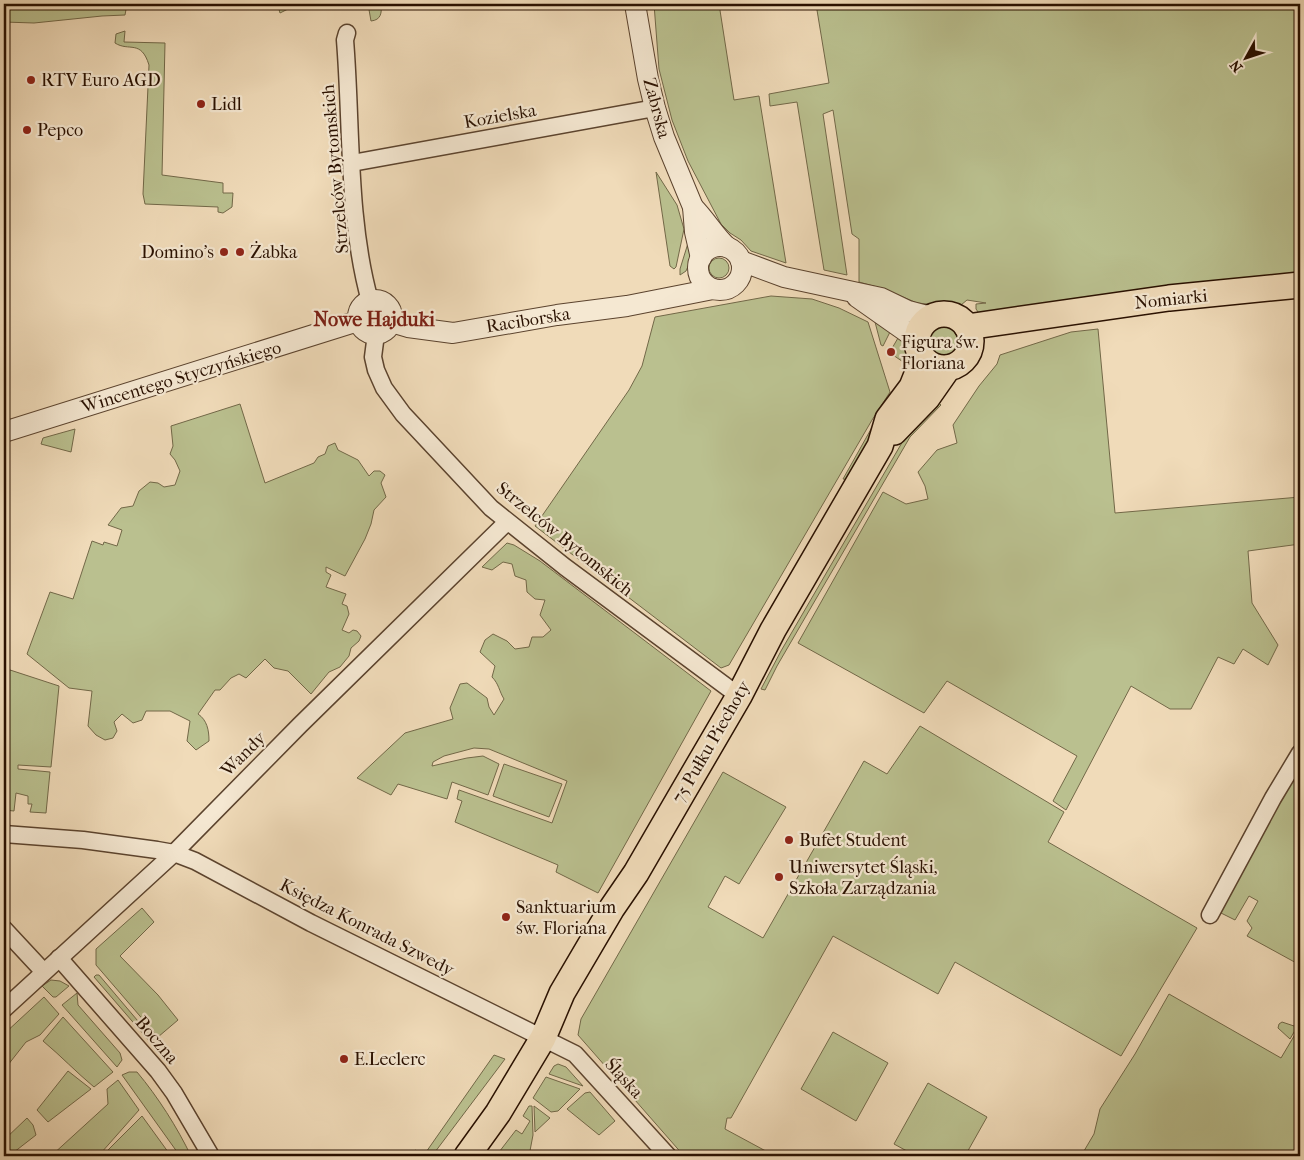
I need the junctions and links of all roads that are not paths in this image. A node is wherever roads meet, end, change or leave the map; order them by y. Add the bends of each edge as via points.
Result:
1 (636, 4) edge
2 (347, 33) dead end
3 (656, 108) junction
4 (352, 163) junction
5 (693, 207) junction
6 (734, 254) junction
7 (700, 262) junction
8 (784, 277) junction
9 (1300, 285) edge
10 (733, 286) junction
11 (712, 289) junction
12 (849, 292) junction
13 (666, 298) junction
14 (370, 301) junction
15 (933, 316) junction
16 (1042, 317) junction
17 (358, 321) junction
18 (967, 327) junction
19 (384, 328) junction
20 (919, 349) junction
21 (969, 352) junction
22 (948, 368) junction
23 (4, 432) edge
24 (880, 446) junction
25 (507, 522) junction
26 (739, 696) junction
27 (1300, 753) edge
28 (4, 834) edge
29 (174, 853) junction
30 (1210, 915) dead end
31 (4, 928) edge
32 (59, 958) junction
33 (44, 972) junction
34 (4, 1009) edge
35 (542, 1038) junction
36 (211, 1156) edge
37 (467, 1156) edge
38 (668, 1156) edge

1 - 3 street, Zabrska
2 - 4 street, Strzelców Bytomskich
3 - 4 street, Kozielska
3 - 5 street, Zabrska via 664,137
4 - 14 street, Strzelców Bytomskich via 357,229
5 - 6 street, Zabrska
5 - 7 street, Zabrska
6 - 7 street via 712,248
6 - 8 street
6 - 10 street via 742,266 740,277
7 - 11 street via 699,274
7 - 13 street
8 - 10 street
8 - 12 street
9 - 16 main road, Nomiarki via 1169,298
10 - 11 street via 723,290
11 - 13 street, Raciborska
12 - 15 street via 881,298 908,311
12 - 20 street via 911,335
13 - 19 street, Raciborska via 453,333 408,327
14 - 17 street via 360,309
14 - 19 street via 387,305 392,316
15 - 18 main road via 951,315
15 - 20 main road via 919,329
16 - 18 main road, Nomiarki
16 - 21 main road, Nomiarki
17 - 19 street via 368,333
17 - 23 street, Wincentego Styczyńskiego
18 - 21 main road via 971,343
19 - 25 street, Strzelców Bytomskich via 373,357 384,388 402,414 445,461
20 - 22 main road via 925,361 936,367
20 - 24 main road, 75 Pułku Piechoty via 916,379 888,419
21 - 22 main road via 964,360
22 - 24 main road, 75 Pułku Piechoty via 918,408
24 - 26 main road, 75 Pułku Piechoty via 773,630
25 - 26 street, Strzelców Bytomskich
25 - 29 street, Wandy
26 - 35 main road, 75 Pułku Piechoty via 562,993
27 - 30 street
28 - 29 street, Księdza Konrada Szwedy via 83,840
29 - 32 street, Wandy
29 - 35 street, Księdza Konrada Szwedy
31 - 33 street
32 - 33 street, Wandy
32 - 36 street, Boczna via 158,1071
33 - 34 street, Wandy
35 - 37 main road, 75 Pułku Piechoty via 498,1114
35 - 38 street, Śląska via 575,1054

